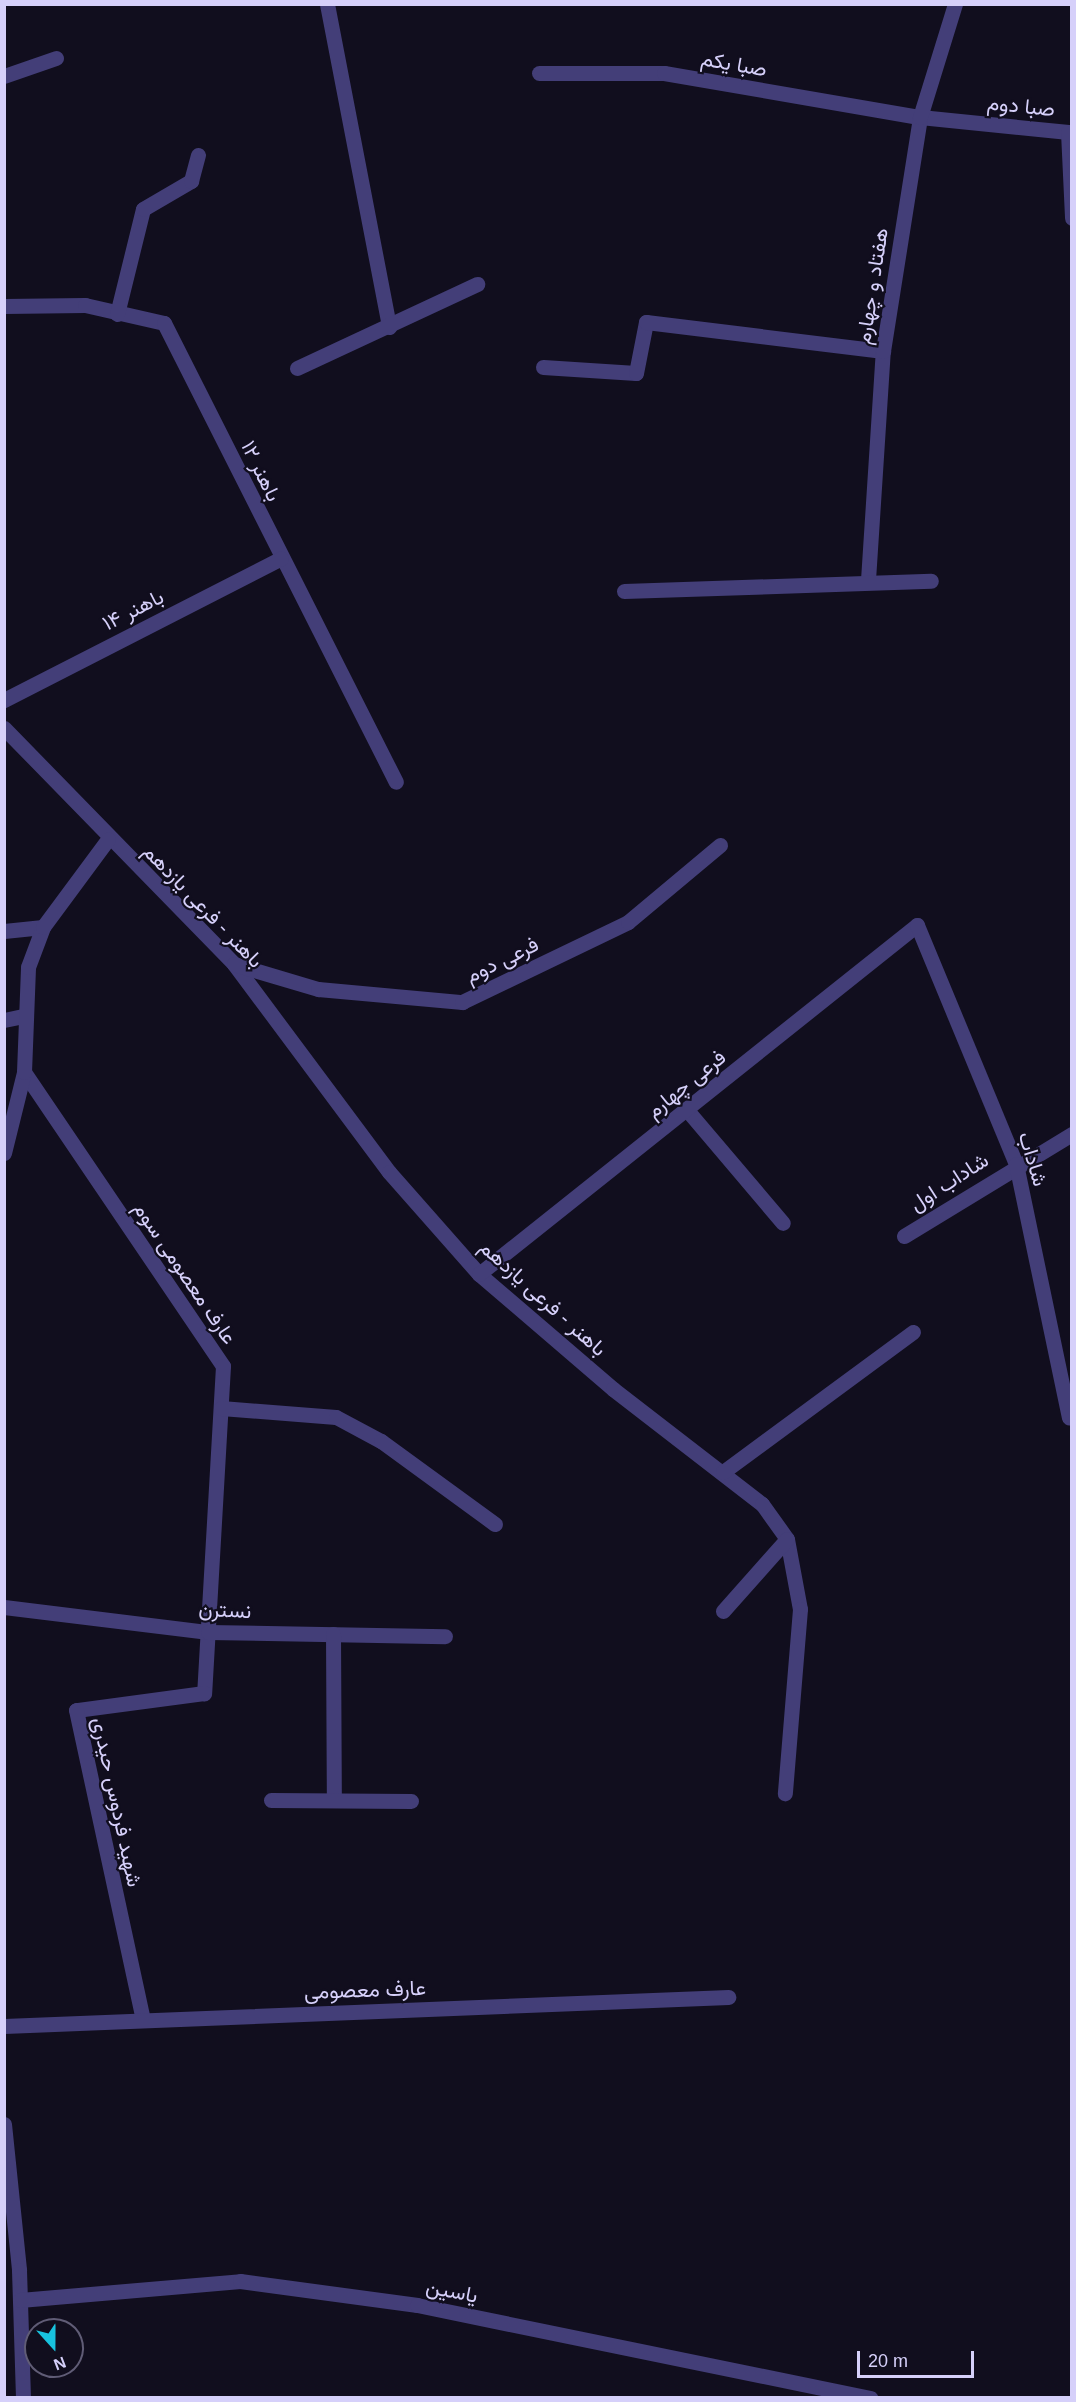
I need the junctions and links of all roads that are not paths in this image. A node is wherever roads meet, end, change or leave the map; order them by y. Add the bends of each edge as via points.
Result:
1 (327, 4) edge
2 (955, 4) edge
3 (57, 58) dead end
4 (539, 73) dead end
5 (4, 76) edge
6 (920, 117) junction
7 (198, 155) dead end
8 (1071, 218) edge
9 (477, 284) dead end
10 (4, 306) edge
11 (117, 314) junction
12 (389, 327) junction
13 (883, 351) junction
14 (543, 367) dead end
15 (297, 368) dead end
16 (281, 558) junction
17 (868, 580) junction
18 (931, 581) dead end
19 (624, 591) dead end
20 (4, 700) edge
21 (4, 728) edge
22 (396, 782) dead end
23 (108, 839) junction
24 (720, 844) dead end
25 (916, 925) joint
26 (43, 927) junction
27 (4, 931) edge
28 (234, 964) junction
29 (23, 1016) junction
30 (4, 1020) edge
31 (24, 1072) junction
32 (687, 1110) junction
33 (1071, 1134) edge
34 (4, 1153) edge
35 (1017, 1164) junction
36 (783, 1223) dead end
37 (904, 1236) dead end
38 (479, 1274) junction
39 (913, 1332) dead end
40 (221, 1408) junction
41 (1069, 1418) dead end
42 (723, 1472) junction
43 (495, 1524) dead end
44 (787, 1539) junction
45 (4, 1607) edge
46 (723, 1611) dead end
47 (208, 1632) junction
48 (333, 1634) junction
49 (445, 1636) dead end
50 (785, 1793) dead end
51 (333, 1799) junction
52 (271, 1800) dead end
53 (411, 1801) dead end
54 (728, 1996) dead end
55 (144, 2020) junction
56 (4, 2026) edge
57 (4, 2124) edge
58 (12, 2270) edge
59 (20, 2300) junction
60 (23, 2397) edge
61 (870, 2397) edge

1 - 12 street
2 - 6 street, هفتاد و چهارم
3 - 5 street
4 - 6 street, صبا یکم via 664,73
6 - 8 street, صبا دوم via 1068,132
6 - 13 street, هفتاد و چهارم
7 - 11 street via 191,181 143,209
9 - 12 street
10 - 11 street, باهنر ۱۲ via 85,305
11 - 16 street, باهنر ۱۲ via 164,323
12 - 15 street
13 - 14 street via 646,322 636,373
13 - 17 street, هفتاد و چهارم
16 - 20 street, باهنر ۱۴
16 - 22 street, باهنر ۱۲
17 - 18 street
17 - 19 street
21 - 23 street, باهنر - فرعی یازدهم
23 - 26 street
23 - 28 street, باهنر - فرعی یازدهم
24 - 28 street, فرعی دوم via 628,922 462,1002 318,989
25 - 32 street, فرعی چهارم
25 - 35 street, شاداب
26 - 27 street
26 - 29 street via 28,967
28 - 38 street, باهنر - فرعی یازدهم via 389,1172
29 - 30 street
29 - 31 street
31 - 34 street
31 - 40 street, عارف معصومی سوم via 223,1366
32 - 36 street
32 - 38 street, فرعی چهارم
33 - 35 street, شاداب اول
35 - 37 street, شاداب اول
35 - 41 street, شاداب
38 - 42 street, باهنر - فرعی یازدهم via 613,1389
39 - 42 street
40 - 43 street via 336,1417 381,1441
40 - 47 street, عارف معصومی سوم
42 - 44 street, باهنر - فرعی یازدهم via 762,1504
44 - 46 street
44 - 50 street, باهنر - فرعی یازدهم via 800,1609
45 - 47 street, نسترن
47 - 48 street, نسترن
47 - 55 street, شهید فردوس حیدری via 204,1694 76,1710
48 - 49 street, نسترن
48 - 51 street
51 - 52 street
51 - 53 street
54 - 55 street, عارف معصومی
55 - 56 street, عارف معصومی
57 - 58 street
58 - 59 street
59 - 60 street
59 - 61 street, یاسین via 240,2281 417,2305

